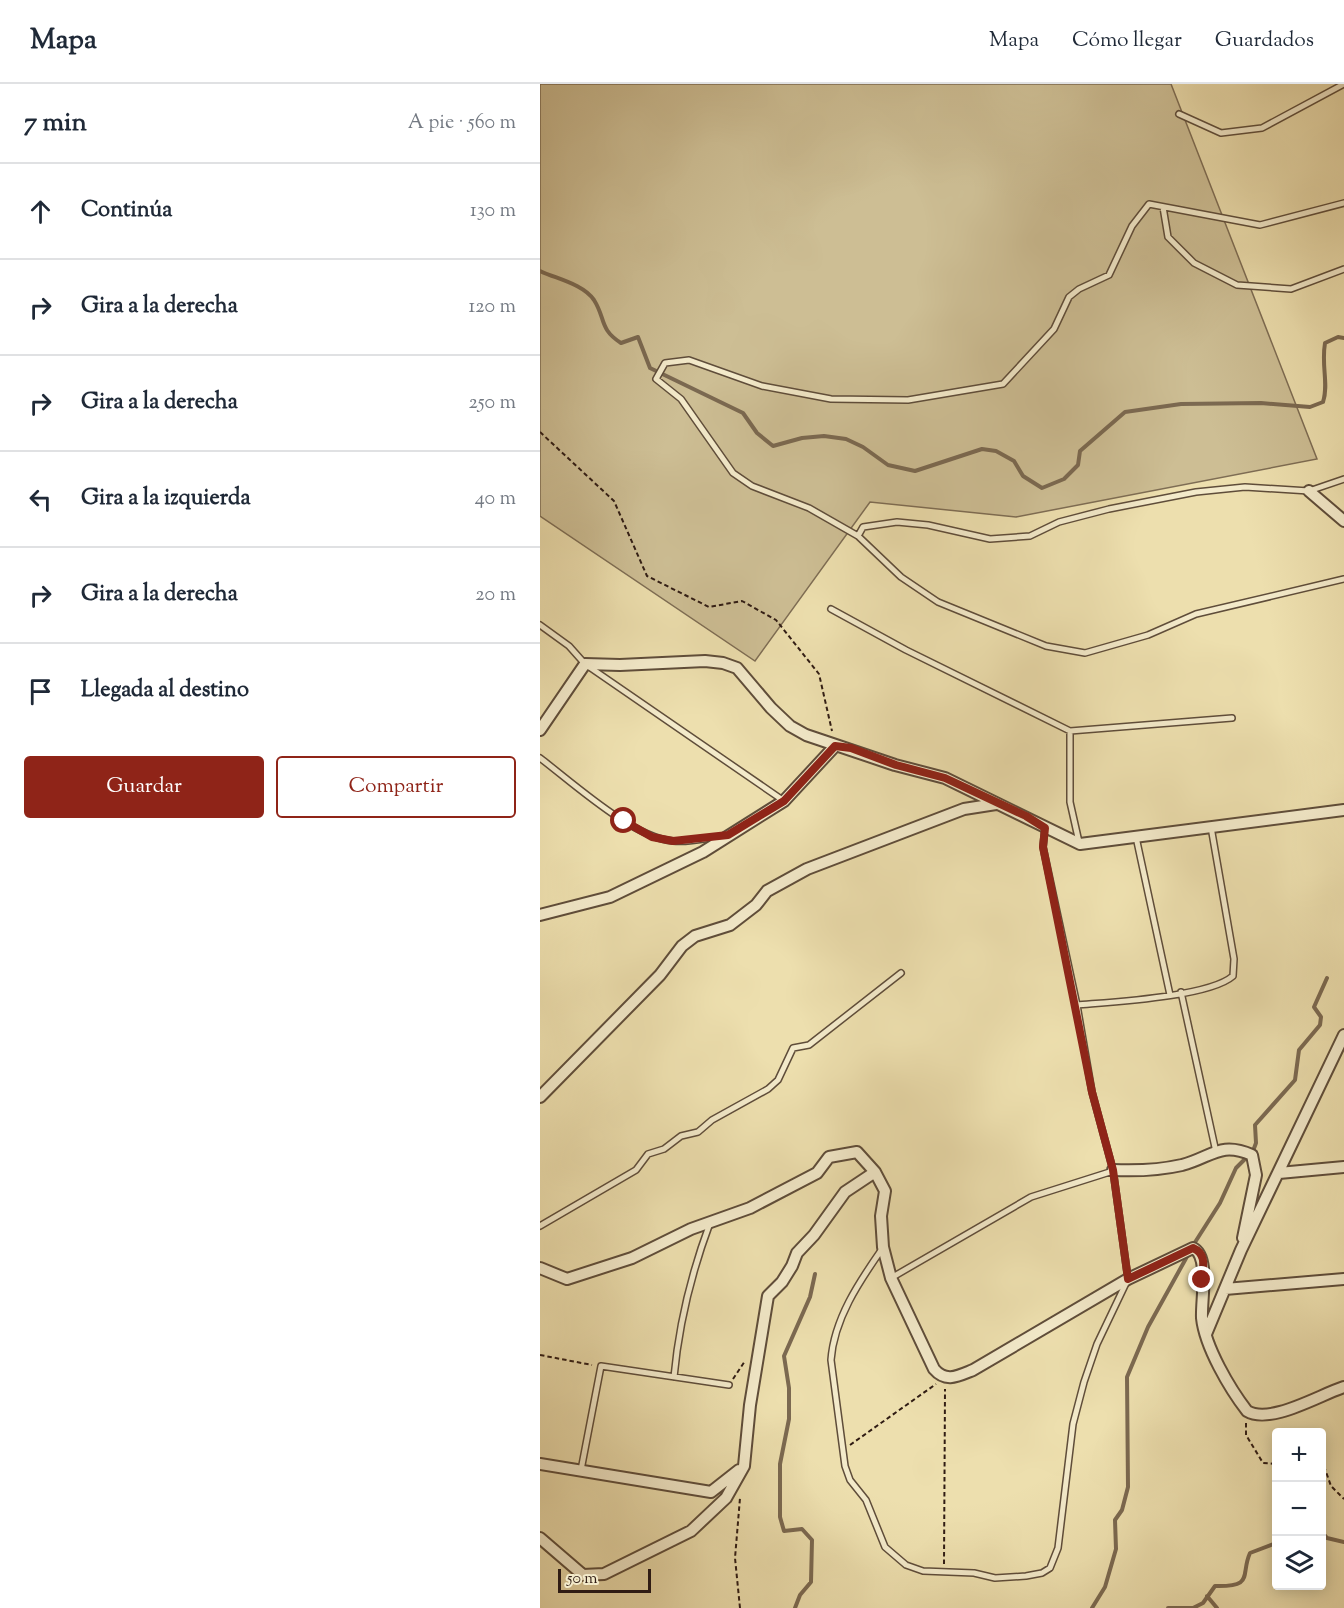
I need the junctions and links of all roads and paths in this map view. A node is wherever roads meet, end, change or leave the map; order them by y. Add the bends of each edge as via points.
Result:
1 (1344, 84) edge
2 (1179, 114) dead end
3 (1344, 203) edge
4 (1163, 207) junction
5 (1344, 269) edge
6 (540, 432) edge
7 (1344, 479) edge
8 (1309, 491) junction
9 (1344, 521) edge
10 (858, 536) junction
11 (1344, 579) edge
12 (831, 609) dead end
13 (540, 625) edge
14 (585, 664) junction
15 (1232, 718) dead end
16 (540, 730) edge
17 (1070, 731) junction
18 (835, 746) junction
19 (540, 758) edge
20 (784, 801) junction
21 (996, 804) junction
22 (1344, 810) edge
23 (1210, 826) junction
24 (1045, 828) junction
25 (728, 835) junction
26 (1136, 837) junction
27 (1080, 844) junction
28 (540, 915) edge
29 (901, 973) dead end
30 (1181, 992) junction
31 (1170, 995) junction
32 (1077, 1005) junction
33 (1344, 1035) edge
34 (540, 1096) edge
35 (1216, 1152) junction
36 (1344, 1167) edge
37 (1113, 1170) junction
38 (875, 1172) junction
39 (1279, 1173) junction
40 (711, 1222) junction
41 (540, 1226) edge
42 (883, 1247) junction
43 (1241, 1250) junction
44 (540, 1268) edge
45 (891, 1278) junction
46 (1128, 1279) junction
47 (1344, 1279) edge
48 (1225, 1289) junction
49 (1206, 1334) junction
50 (540, 1355) edge
51 (601, 1366) junction
52 (674, 1377) junction
53 (946, 1377) junction
54 (729, 1385) dead end
55 (1344, 1387) edge
56 (1247, 1412) junction
57 (843, 1450) junction
58 (540, 1464) edge
59 (1272, 1464) edge
60 (744, 1466) junction
61 (581, 1470) junction
62 (1326, 1472) edge
63 (741, 1492) dead end
64 (1344, 1499) edge
65 (540, 1538) edge
66 (944, 1572) junction
67 (740, 1608) edge

1 - 2 lane via 1262,128 1221,133
3 - 4 lane via 1260,225
4 - 5 lane via 1168,237 1194,263 1237,285 1291,289
4 - 10 lane via 1149,204 1132,226 1109,275 1069,297 1054,328 1003,384 908,400 831,399 762,386 689,360 665,363 656,379 681,399 734,473 752,486 809,508
6 - 18 path via 614,501 647,576 709,607 742,601 776,620 819,674
7 - 8 lane
8 - 9 street
8 - 10 lane via 1245,487 1196,492 1109,508 1059,522 1030,536 990,539 897,522 862,527
10 - 11 lane via 901,577 938,602 1046,646 1085,653 1148,635 1196,614
12 - 17 lane
13 - 14 lane via 569,646
14 - 16 street
14 - 18 street via 723,663 736,668 790,726
14 - 20 lane
15 - 17 lane
17 - 27 lane via 1070,802
18 - 20 street
18 - 21 street via 945,778
19 - 25 lane via 624,821 652,837 673,841
20 - 25 street
21 - 24 street
21 - 34 street via 964,809 807,868 767,891 730,925 695,936
22 - 23 street
23 - 26 street
23 - 30 lane via 1235,968 1227,982
24 - 27 street
24 - 32 lane via 1043,847
25 - 28 street via 683,863 610,897
26 - 27 street
26 - 31 lane
29 - 41 lane via 809,1045 793,1048 778,1080 768,1089 698,1132 681,1136 664,1149 648,1154 636,1170
30 - 31 lane
30 - 35 lane
31 - 32 lane
32 - 37 lane via 1092,1092
33 - 39 street
35 - 37 street via 1183,1165
35 - 43 street via 1236,1148 1252,1155 1256,1175
36 - 39 street
37 - 45 lane via 1031,1197
37 - 46 lane
38 - 40 street via 858,1152 829,1157 817,1173 750,1208
38 - 42 street via 885,1191 881,1216
38 - 60 street via 845,1192 814,1235 796,1252 782,1282 768,1296
39 - 43 street
40 - 44 street via 632,1258 567,1279
40 - 52 lane via 691,1275 679,1328
42 - 45 street
42 - 57 lane via 861,1280 832,1344
43 - 48 street
45 - 53 street via 934,1369
46 - 49 street via 1160,1266 1186,1249 1198,1251 1204,1259 1202,1301
46 - 53 street via 973,1370
46 - 66 lane via 1084,1382 1073,1424 1058,1548 1050,1568 1042,1573 995,1578
47 - 48 street
48 - 49 street
49 - 56 street
50 - 51 path
51 - 52 lane
51 - 61 lane
52 - 54 lane
53 - 57 path
53 - 66 path
55 - 56 street via 1270,1416
56 - 59 path via 1246,1436 1263,1463
57 - 66 lane via 850,1480 866,1500 885,1547 906,1565
58 - 61 street
60 - 61 street via 711,1492
60 - 65 street via 726,1498 690,1531 604,1574 583,1575
62 - 64 path via 1331,1486
63 - 67 path via 735,1558

